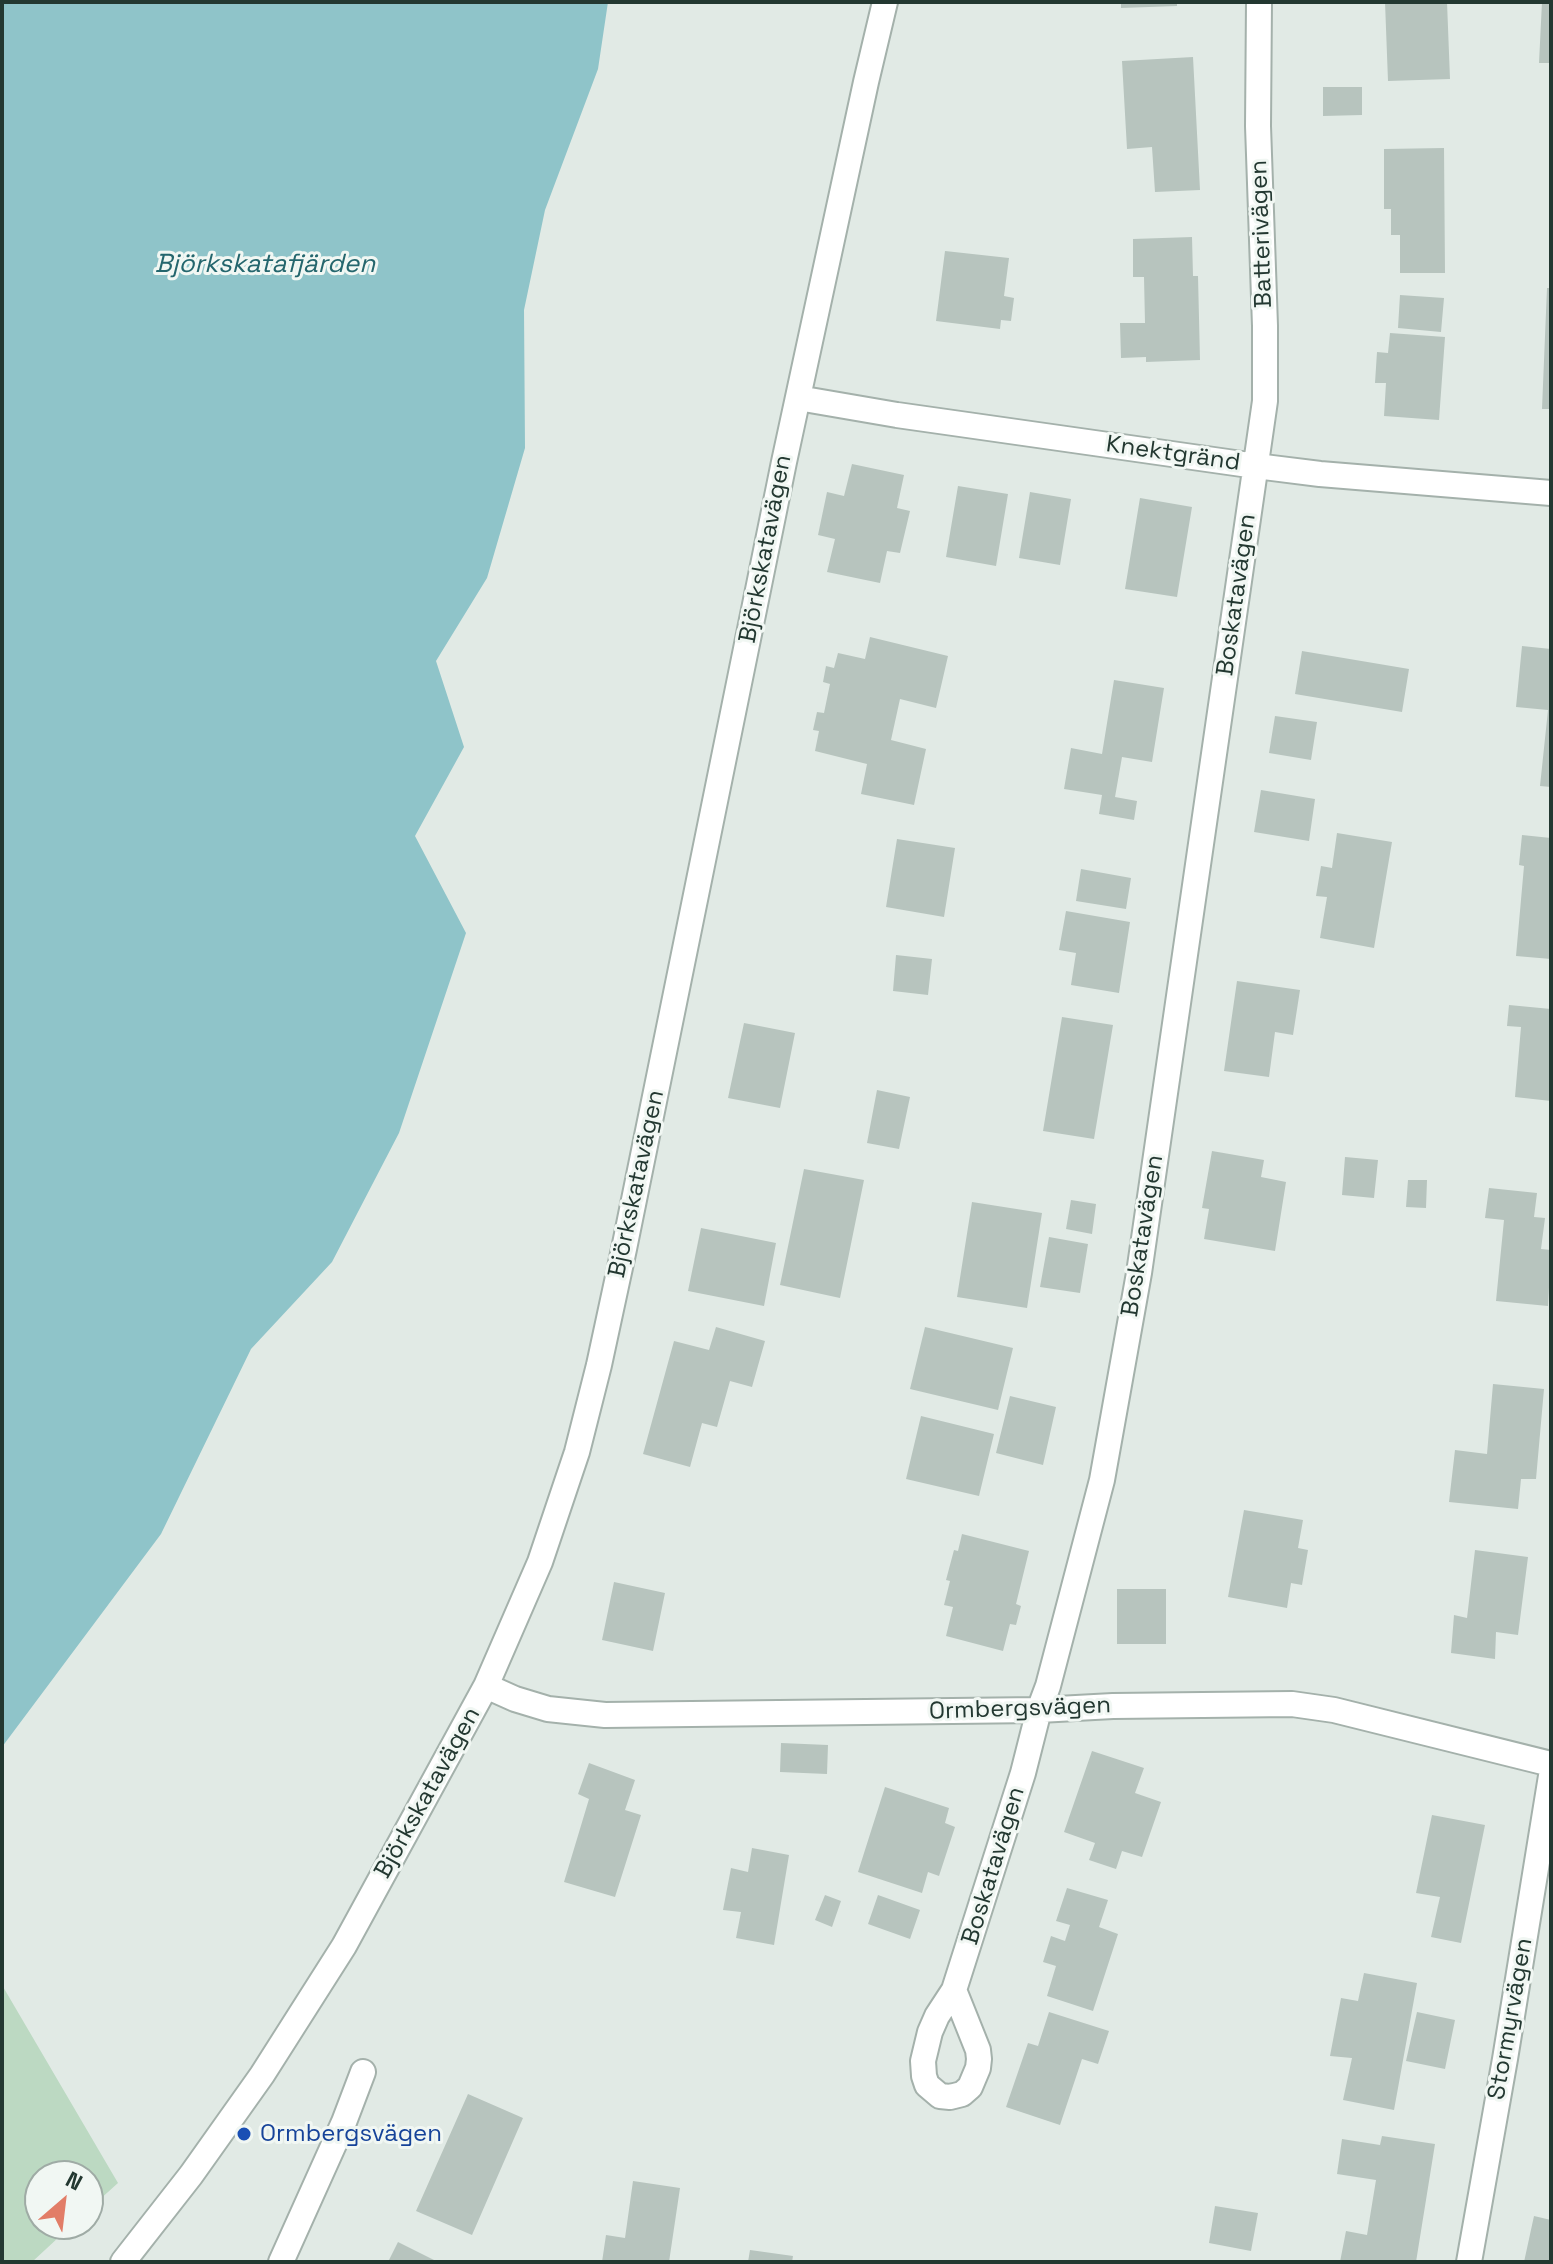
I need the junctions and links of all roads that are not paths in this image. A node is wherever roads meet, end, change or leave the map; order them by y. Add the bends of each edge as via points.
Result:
1 (885, 2) edge
2 (1259, 2) edge
3 (798, 398) junction
4 (1256, 466) junction
5 (1551, 493) edge
6 (486, 1686) junction
7 (1039, 1710) junction
8 (1551, 1764) edge
9 (1551, 1776) edge
10 (954, 1990) dead end
11 (363, 2072) dead end
12 (123, 2262) edge
13 (281, 2262) edge
14 (1469, 2262) edge

1 - 3 street, Björkskatavägen
2 - 4 street, Batterivägen via 1265,401
3 - 4 street, Knektgränd
3 - 6 street, Björkskatavägen via 599,1365 540,1562
4 - 5 street, Knektgränd
4 - 7 street, Boskatavägen via 1139,1273 1102,1480
6 - 7 street, Ormbergsvägen via 548,1709 605,1715
6 - 12 street, Björkskatavägen via 344,1946 262,2075
7 - 8 street, Ormbergsvägen via 1292,1704
7 - 10 street, Boskatavägen
9 - 14 street, Stormyrvägen
11 - 13 street

